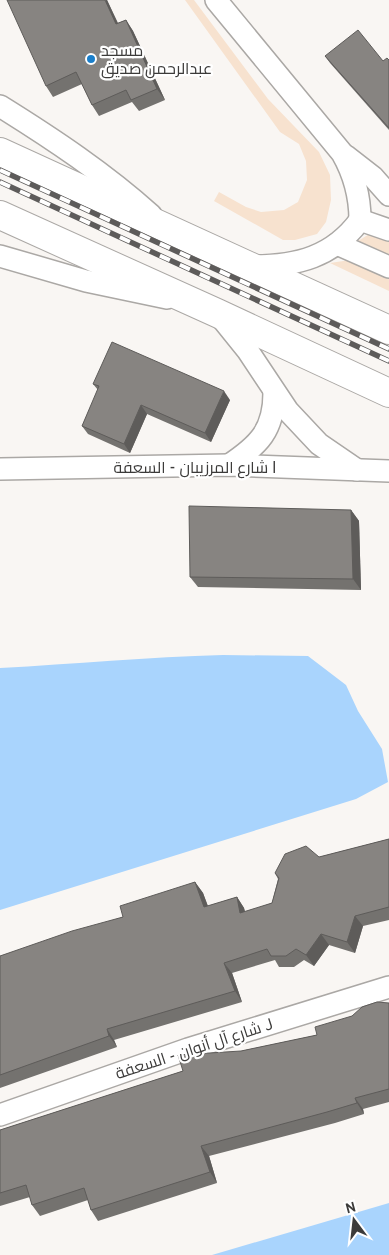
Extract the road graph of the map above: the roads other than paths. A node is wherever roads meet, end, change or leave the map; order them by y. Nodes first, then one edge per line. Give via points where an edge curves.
1 (216, 0) edge
2 (0, 106) edge
3 (0, 152) edge
4 (342, 153) junction
5 (389, 195) edge
6 (0, 215) edge
7 (360, 220) junction
8 (166, 228) junction
9 (389, 230) edge
10 (338, 244) junction
11 (0, 256) edge
12 (253, 266) junction
13 (389, 266) edge
14 (208, 308) junction
15 (389, 330) edge
16 (274, 393) junction
17 (389, 393) edge
18 (229, 465) junction
19 (0, 469) edge
20 (357, 470) junction
21 (389, 471) edge
22 (389, 987) edge
23 (0, 1115) edge

1 - 4 street
2 - 8 street via 95,168
3 - 8 main road
4 - 5 street via 373,177
4 - 7 street via 356,185
6 - 14 main road
7 - 9 street
7 - 10 street
8 - 12 main road
10 - 12 street via 304,260
10 - 13 street
11 - 14 street via 86,281
12 - 15 main road
14 - 16 street via 248,351
14 - 17 main road
16 - 18 street via 271,421 265,434
16 - 20 street via 320,444
18 - 19 street, شارع المرزيبان - السعفة I
18 - 20 street, شارع المرزيبان - السعفة I
20 - 21 street, شارع المرزيبان - السعفة I
22 - 23 street, شارع آل أنوان - السعفة J via 188,1049

